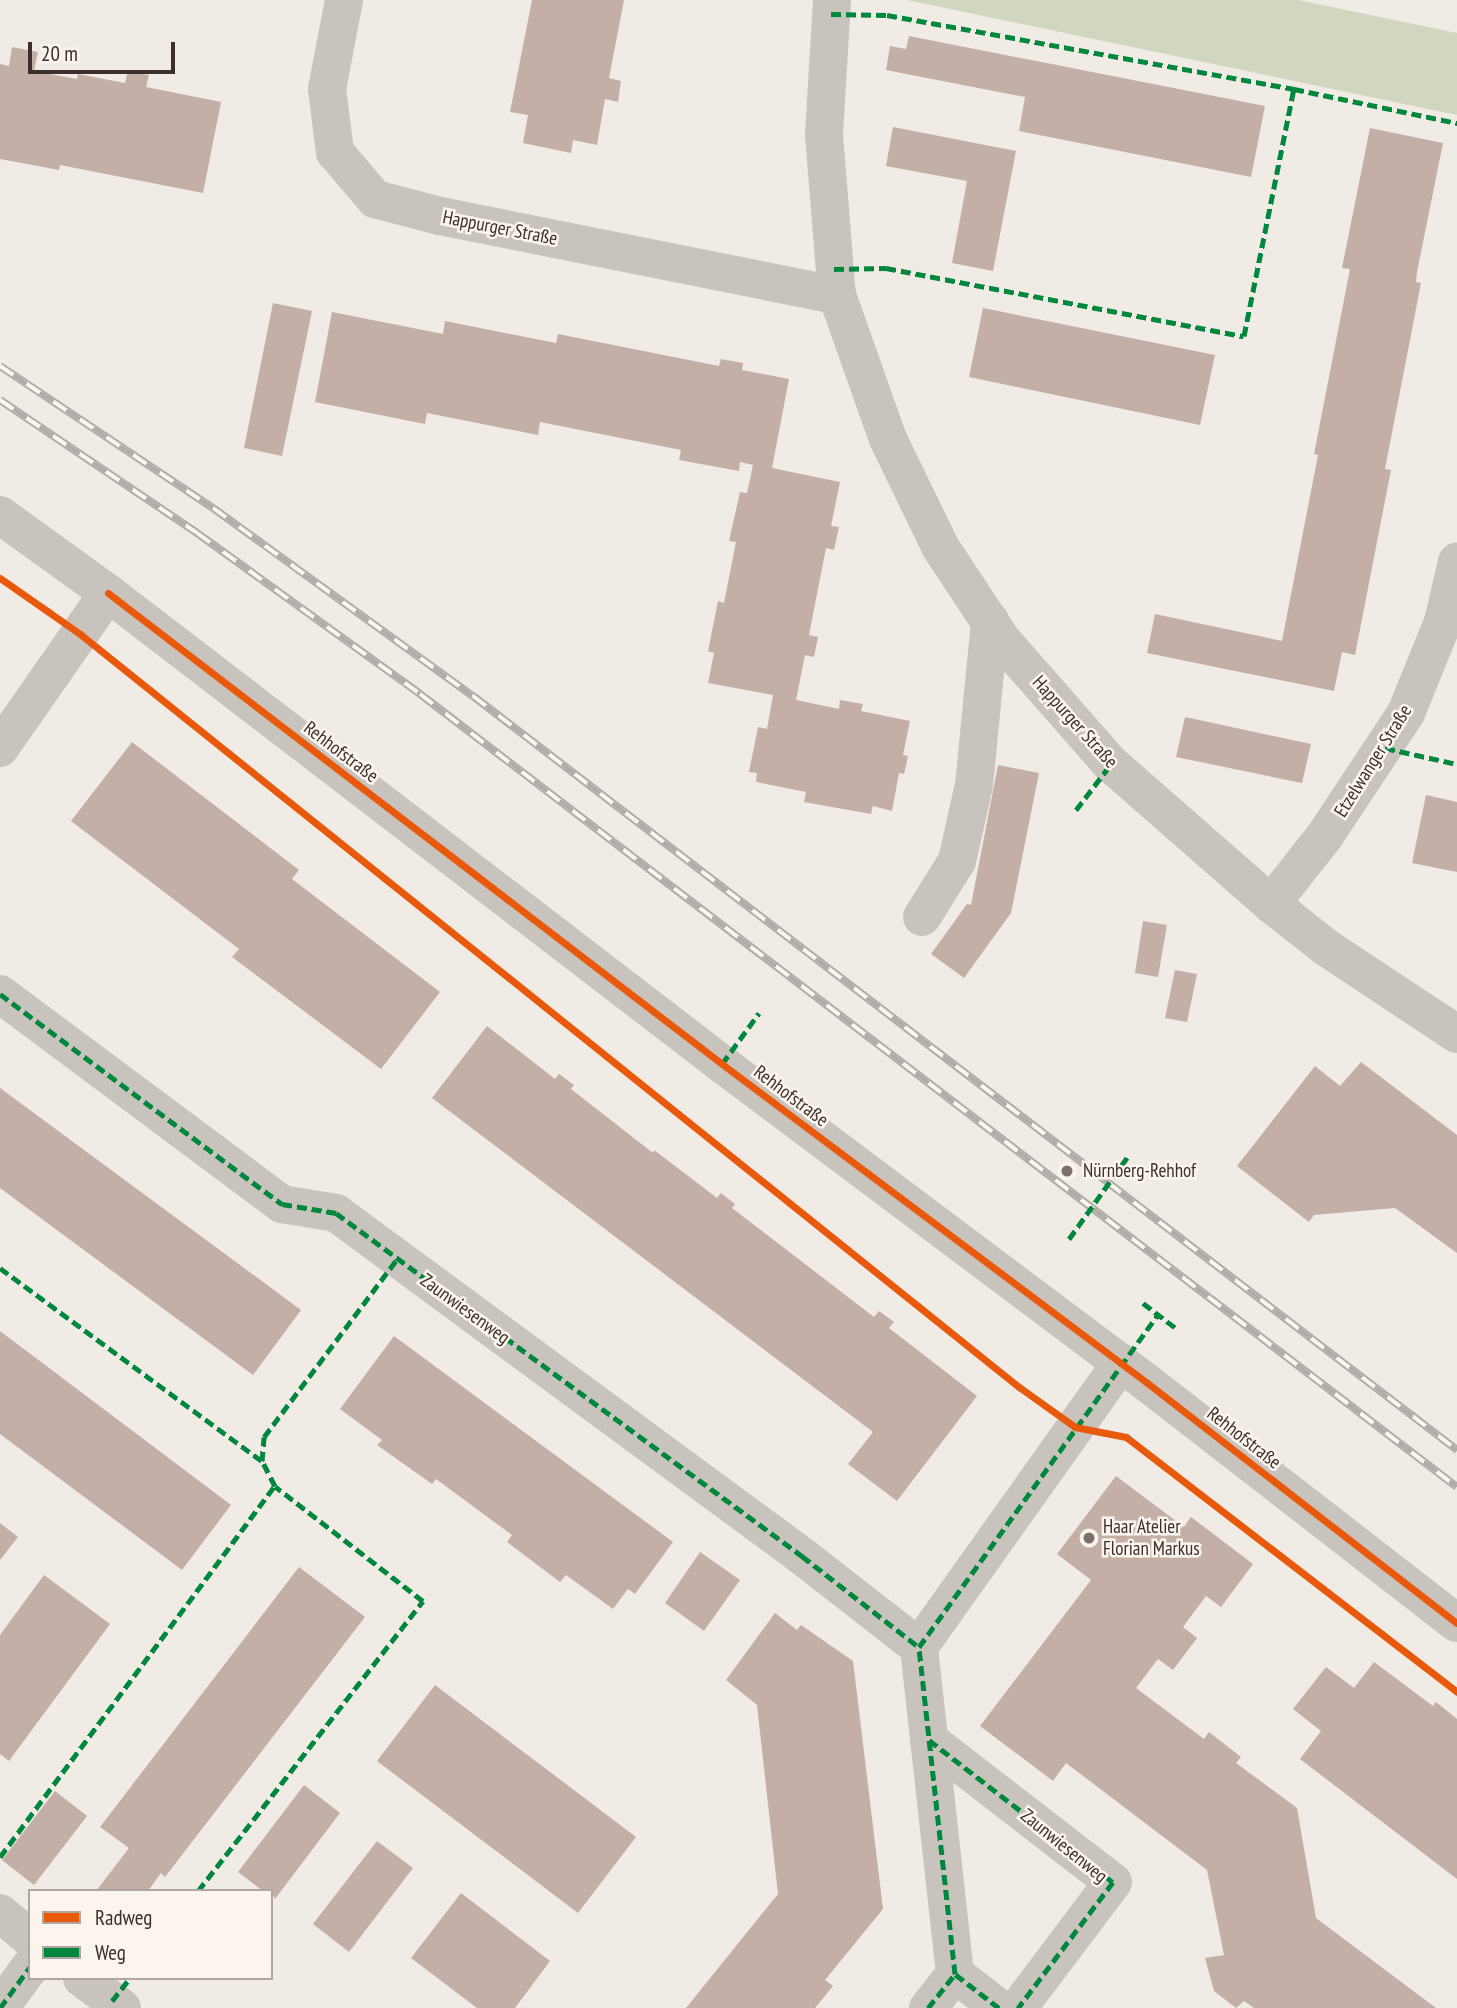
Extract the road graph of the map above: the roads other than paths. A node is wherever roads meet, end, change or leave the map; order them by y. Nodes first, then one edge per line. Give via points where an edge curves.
1 (344, 0) edge
2 (832, 0) edge
3 (837, 295) junction
4 (0, 515) edge
5 (1457, 562) edge
6 (108, 593) junction
7 (990, 621) junction
8 (0, 748) edge
9 (1271, 904) junction
10 (922, 918) dead end
11 (0, 995) edge
12 (1457, 1034) edge
13 (1121, 1363) junction
14 (1457, 1623) edge
15 (919, 1647) junction
16 (929, 1740) junction
17 (0, 1913) edge
18 (28, 1936) edge
19 (28, 1970) edge
20 (955, 1974) junction
21 (85, 1980) edge
22 (0, 2008) edge
23 (122, 2008) edge
24 (928, 2008) edge
25 (999, 2008) edge
26 (1018, 2008) edge

1 - 3 street, Happurger Straße via 327,89 335,152 375,199
2 - 3 street, Happurger Straße via 824,135
3 - 7 street, Happurger Straße via 888,439 941,548
4 - 6 street, Rehhofstraße
5 - 9 street, Etzelwanger Straße via 1443,622 1405,713 1324,836
6 - 8 street
6 - 13 street, Rehhofstraße
7 - 9 street, Happurger Straße via 1111,764
7 - 10 street via 974,785 957,860
9 - 12 street, Happurger Straße via 1327,948
11 - 15 street, Zaunwiesenweg via 282,1204 336,1213
13 - 14 street, Rehhofstraße
13 - 15 street
15 - 16 street
16 - 20 street
16 - 26 street, Zaunwiesenweg via 1113,1882
17 - 18 street
19 - 22 street
20 - 24 street
20 - 25 street
21 - 23 street

